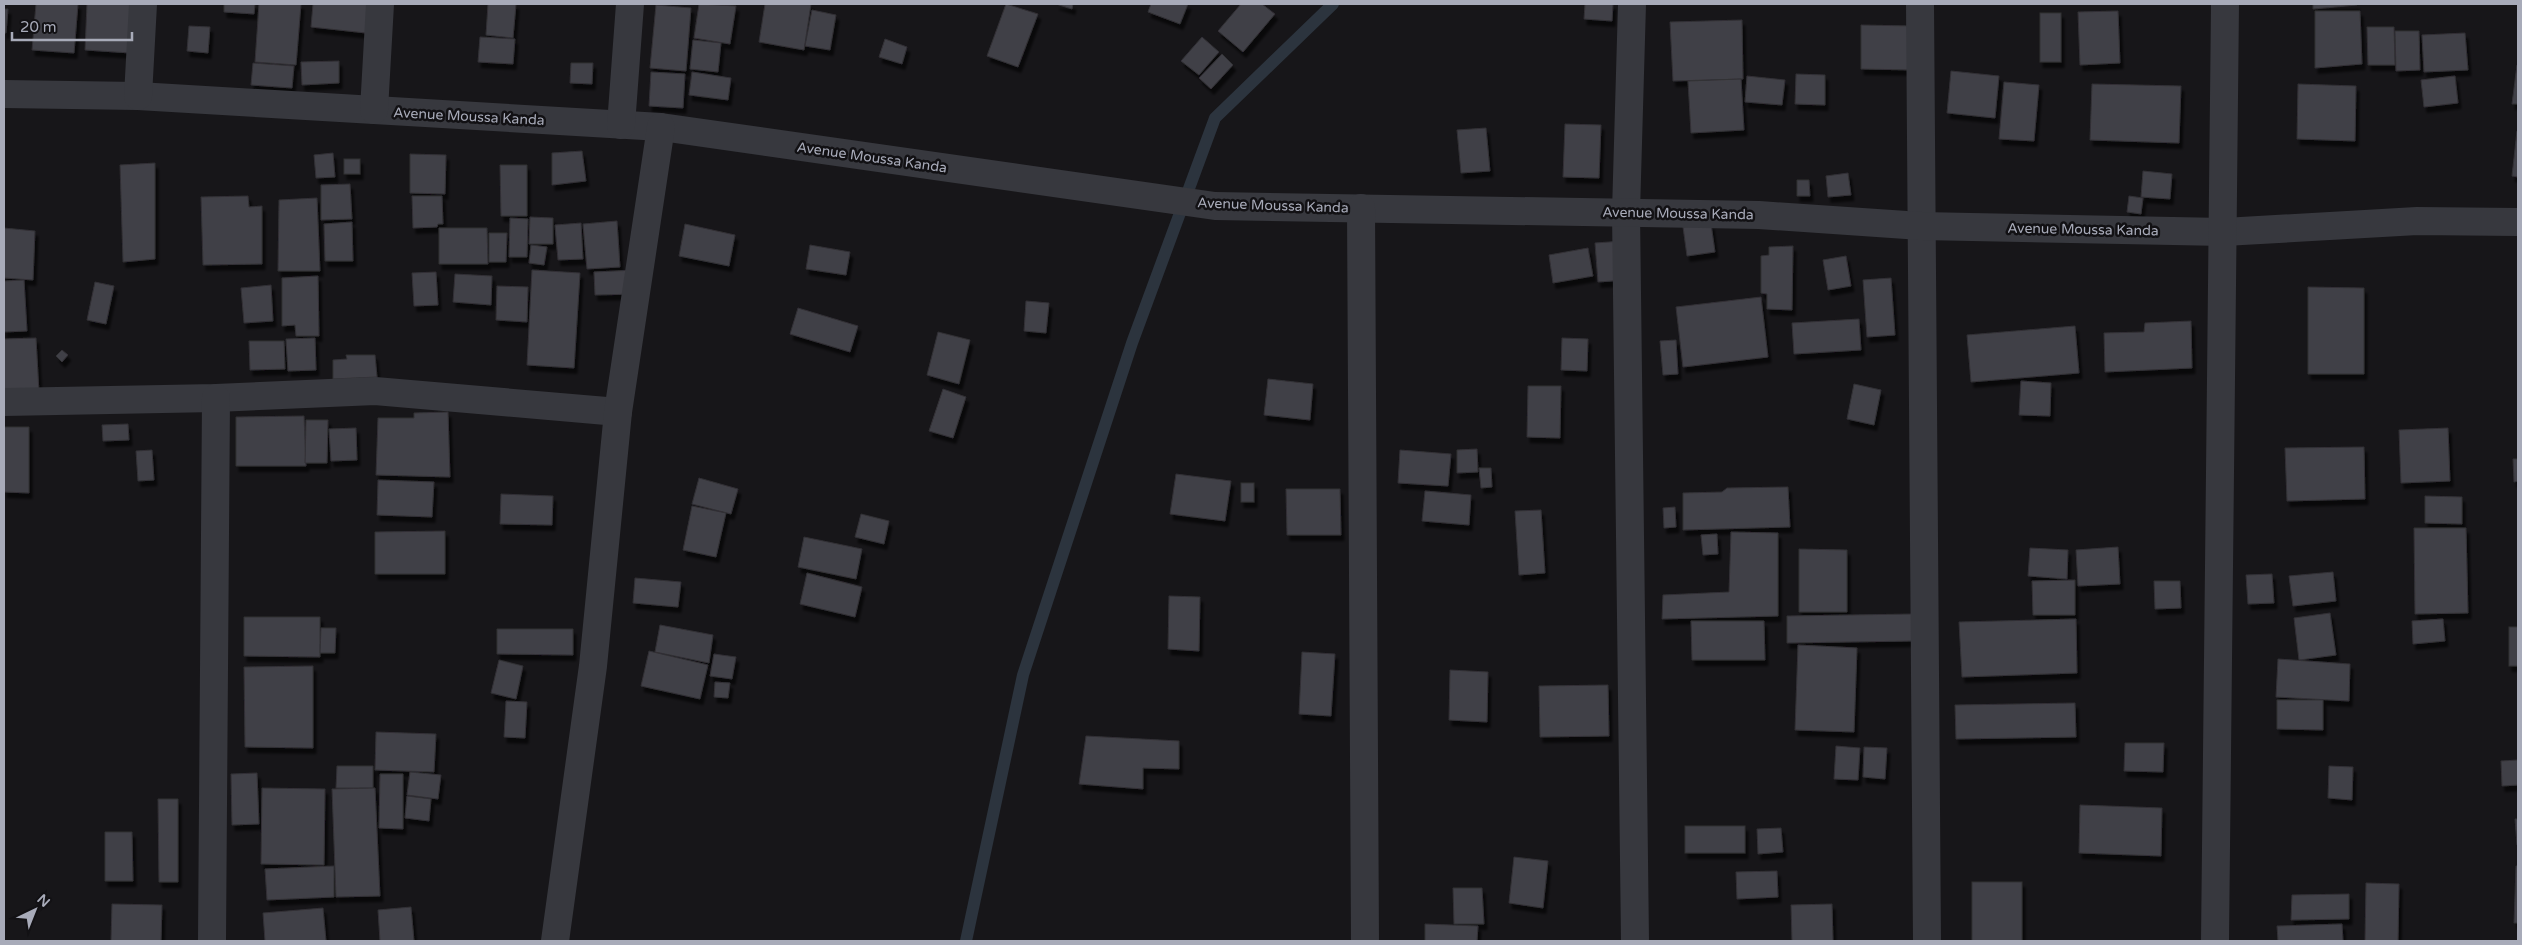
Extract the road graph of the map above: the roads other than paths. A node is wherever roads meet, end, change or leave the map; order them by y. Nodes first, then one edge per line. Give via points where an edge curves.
1 (143, 4) edge
2 (380, 4) edge
3 (630, 4) edge
4 (1632, 4) edge
5 (1920, 4) edge
6 (2225, 4) edge
7 (4, 94) edge
8 (138, 96) junction
9 (374, 110) junction
10 (621, 125) junction
11 (661, 127) junction
12 (1361, 208) junction
13 (1626, 212) junction
14 (2518, 222) edge
15 (1921, 226) junction
16 (2224, 232) junction
17 (216, 398) junction
18 (4, 402) edge
19 (618, 412) junction
20 (212, 941) edge
21 (555, 941) edge
22 (1365, 941) edge
23 (1635, 941) edge
24 (1927, 941) edge
25 (2216, 941) edge

1 - 8 street
2 - 9 street
3 - 10 street
4 - 13 street
5 - 15 street
6 - 16 street
7 - 8 street, Avenue Moussa Kanda
8 - 9 street, Avenue Moussa Kanda
9 - 10 street, Avenue Moussa Kanda
10 - 11 street, Avenue Moussa Kanda
11 - 12 street, Avenue Moussa Kanda via 1215,206
11 - 19 street
12 - 13 street, Avenue Moussa Kanda
12 - 22 street
13 - 15 street, Avenue Moussa Kanda via 1759,215
13 - 23 street
14 - 16 street, Avenue Moussa Kanda via 2417,222
15 - 16 street, Avenue Moussa Kanda
15 - 24 street
16 - 25 street
17 - 18 street
17 - 19 street via 375,392
17 - 20 street
19 - 21 street via 592,666

